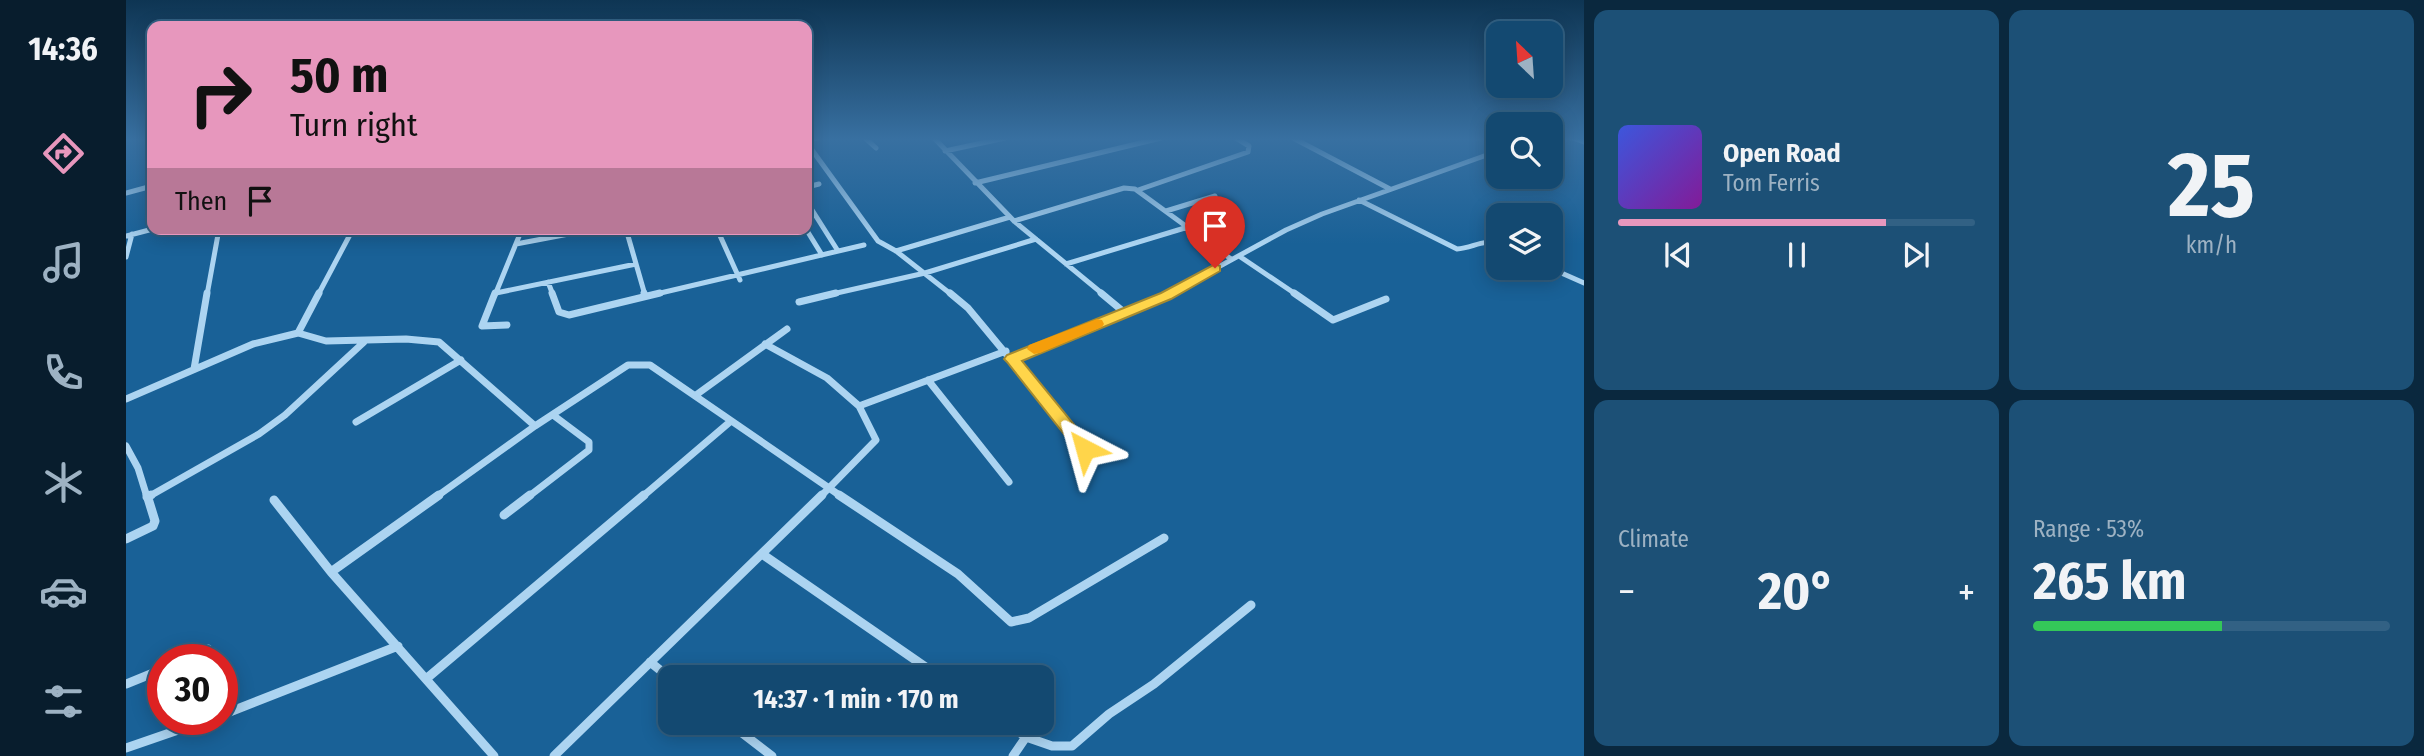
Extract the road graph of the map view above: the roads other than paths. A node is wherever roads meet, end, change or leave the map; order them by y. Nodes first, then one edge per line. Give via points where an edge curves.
1 (829, 173) edge
2 (966, 173) edge
3 (1015, 173) edge
4 (1186, 173) edge
5 (1360, 173) edge
6 (1435, 173) edge
7 (975, 183) junction
8 (820, 184) dead end
9 (812, 186) edge
10 (147, 188) edge
11 (1390, 189) junction
12 (1138, 190) junction
13 (126, 193) edge
14 (1215, 196) dead end
15 (1359, 201) junction
16 (812, 210) edge
17 (1166, 211) junction
18 (1012, 219) junction
19 (1188, 227) junction
20 (147, 230) edge
21 (129, 235) edge
22 (218, 235) edge
23 (350, 235) edge
24 (520, 235) edge
25 (563, 235) edge
26 (628, 235) edge
27 (720, 235) edge
28 (810, 235) edge
29 (1036, 239) junction
30 (1486, 240) edge
31 (516, 244) junction
32 (864, 245) dead end
33 (838, 251) junction
34 (896, 251) junction
35 (822, 255) junction
36 (1239, 256) junction
37 (126, 257) edge
38 (1231, 259) junction
39 (636, 264) junction
40 (1066, 264) junction
41 (925, 273) junction
42 (1563, 274) edge
43 (739, 278) junction
44 (548, 282) junction
45 (1584, 284) edge
46 (496, 293) junction
47 (645, 296) junction
48 (1386, 299) dead end
49 (799, 302) dead end
50 (1125, 313) junction
51 (508, 325) dead end
52 (787, 329) dead end
53 (298, 333) junction
54 (364, 341) junction
55 (765, 344) junction
56 (1006, 351) junction
57 (461, 359) junction
58 (1012, 359) junction
59 (194, 369) junction
60 (929, 380) junction
61 (696, 395) junction
62 (126, 400) edge
63 (859, 406) junction
64 (553, 415) junction
65 (731, 421) junction
66 (356, 422) dead end
67 (535, 426) junction
68 (126, 446) edge
69 (1085, 449) dead end
70 (1009, 482) dead end
71 (829, 488) junction
72 (147, 497) junction
73 (274, 500) dead end
74 (504, 515) dead end
75 (1164, 538) dead end
76 (126, 540) edge
77 (762, 554) junction
78 (331, 572) junction
79 (1251, 605) dead end
80 (397, 646) junction
81 (650, 663) junction
82 (923, 665) edge
83 (658, 669) edge
84 (147, 675) edge
85 (426, 679) junction
86 (126, 684) edge
87 (238, 709) edge
88 (164, 735) edge
89 (745, 735) edge
90 (1023, 735) edge
91 (1026, 737) junction
92 (126, 748) edge
93 (494, 756) edge
94 (554, 756) edge
95 (772, 756) edge
96 (1013, 756) edge

1 - 34 street via 878,241
2 - 7 street
3 - 7 street
4 - 12 street
5 - 11 street
6 - 11 street
7 - 18 street
8 - 9 street
10 - 13 street
11 - 15 street
12 - 17 street
12 - 18 street via 1124,188
14 - 17 street
15 - 30 street via 1457,249
15 - 36 street via 1286,230
16 - 33 street
17 - 19 street
18 - 29 street
18 - 34 street
19 - 38 street
19 - 40 street
20 - 21 street
21 - 37 street
22 - 59 street
23 - 53 street
24 - 31 street
25 - 31 street
26 - 39 street
27 - 43 street
28 - 35 street
29 - 40 street
29 - 41 street
31 - 46 street
32 - 33 street
33 - 35 street
34 - 41 street
35 - 43 street
36 - 38 street
36 - 48 street via 1333,320
38 - 50 street
39 - 44 street
39 - 47 street
40 - 50 street
41 - 49 street
41 - 56 street via 968,308
42 - 45 street
43 - 47 street
44 - 46 street
44 - 47 street via 564,315
46 - 51 street via 482,326
50 - 58 street
52 - 55 street
53 - 54 street
53 - 59 street via 253,344
54 - 57 street via 432,340
54 - 72 street via 285,415
55 - 61 street
55 - 63 street via 826,377
56 - 58 street
56 - 60 street
57 - 66 street
57 - 67 street
58 - 69 street
59 - 62 street
60 - 63 street
60 - 70 street
61 - 64 street via 650,365 633,363
61 - 65 street
63 - 71 street via 876,440
64 - 67 street
64 - 74 street via 589,442 589,450
65 - 71 street
65 - 85 street
67 - 78 street
68 - 72 street
71 - 75 street via 958,574 1011,622 1029,618
71 - 77 street
72 - 76 street via 153,526
73 - 78 street
77 - 81 street
77 - 82 street
78 - 80 street
79 - 91 street via 1072,746 1052,746
80 - 85 street
80 - 87 street
81 - 83 street
81 - 94 street
84 - 86 street
85 - 93 street
88 - 92 street
89 - 95 street
90 - 91 street
91 - 96 street

